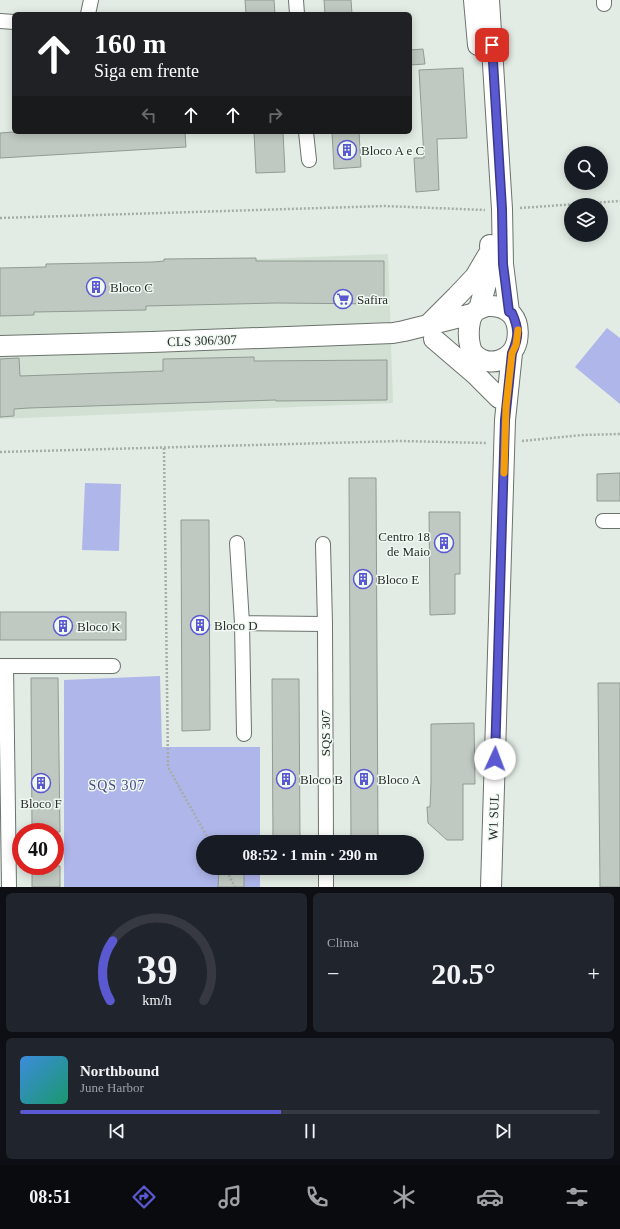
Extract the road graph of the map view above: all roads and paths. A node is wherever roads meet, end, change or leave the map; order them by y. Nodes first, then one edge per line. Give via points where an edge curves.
1 (91, 0) edge
2 (296, 0) edge
3 (474, 0) edge
4 (489, 0) edge
5 (88, 12) edge
6 (297, 12) edge
7 (0, 21) edge
8 (12, 22) edge
9 (306, 134) edge
10 (309, 160) dead end
11 (620, 201) edge
12 (497, 210) junction
13 (0, 218) edge
14 (490, 253) junction
15 (476, 312) junction
16 (509, 312) junction
17 (431, 332) junction
18 (0, 346) edge
19 (512, 353) junction
20 (476, 356) junction
21 (499, 398) junction
22 (505, 420) junction
23 (620, 434) edge
24 (505, 443) junction
25 (164, 448) junction
26 (0, 452) edge
27 (603, 521) dead end
28 (620, 521) edge
29 (237, 543) dead end
30 (323, 544) dead end
31 (242, 623) junction
32 (325, 624) junction
33 (3, 666) edge
34 (113, 666) dead end
35 (244, 734) dead end
36 (206, 835) edge
37 (326, 835) edge
38 (492, 854) junction
39 (229, 875) edge
40 (326, 875) edge
41 (9, 887) edge
42 (235, 887) edge
43 (326, 887) edge
44 (480, 887) edge
45 (492, 887) edge

1 - 5 street
2 - 6 street
3 - 12 street
4 - 12 street
7 - 8 street
9 - 10 street
11 - 12 path
12 - 13 path via 384,206
12 - 14 street
12 - 16 street
14 - 15 street via 491,266
14 - 17 street via 475,277 457,296
15 - 16 street via 487,306 496,306
15 - 17 street, CLS 306/307
15 - 20 street via 468,330
16 - 19 street via 512,313 518,328 516,345
17 - 18 street, CLS 306/307
17 - 20 street, CLS 306/307
17 - 21 street
19 - 20 street via 496,361
19 - 22 street, W1 SUL
20 - 21 street, W1 SUL
21 - 22 street, W1 SUL
22 - 24 street, W1 SUL
23 - 24 path
24 - 25 path via 400,442
24 - 38 street, W1 SUL
25 - 26 path
25 - 36 path via 168,767
27 - 28 street
29 - 31 street
30 - 32 street, SQS 307
31 - 32 street
31 - 35 street
32 - 37 street, SQS 307
33 - 34 street
33 - 41 street
38 - 44 street, W1 SUL
38 - 45 street, W1 SUL
39 - 42 path
40 - 43 street

